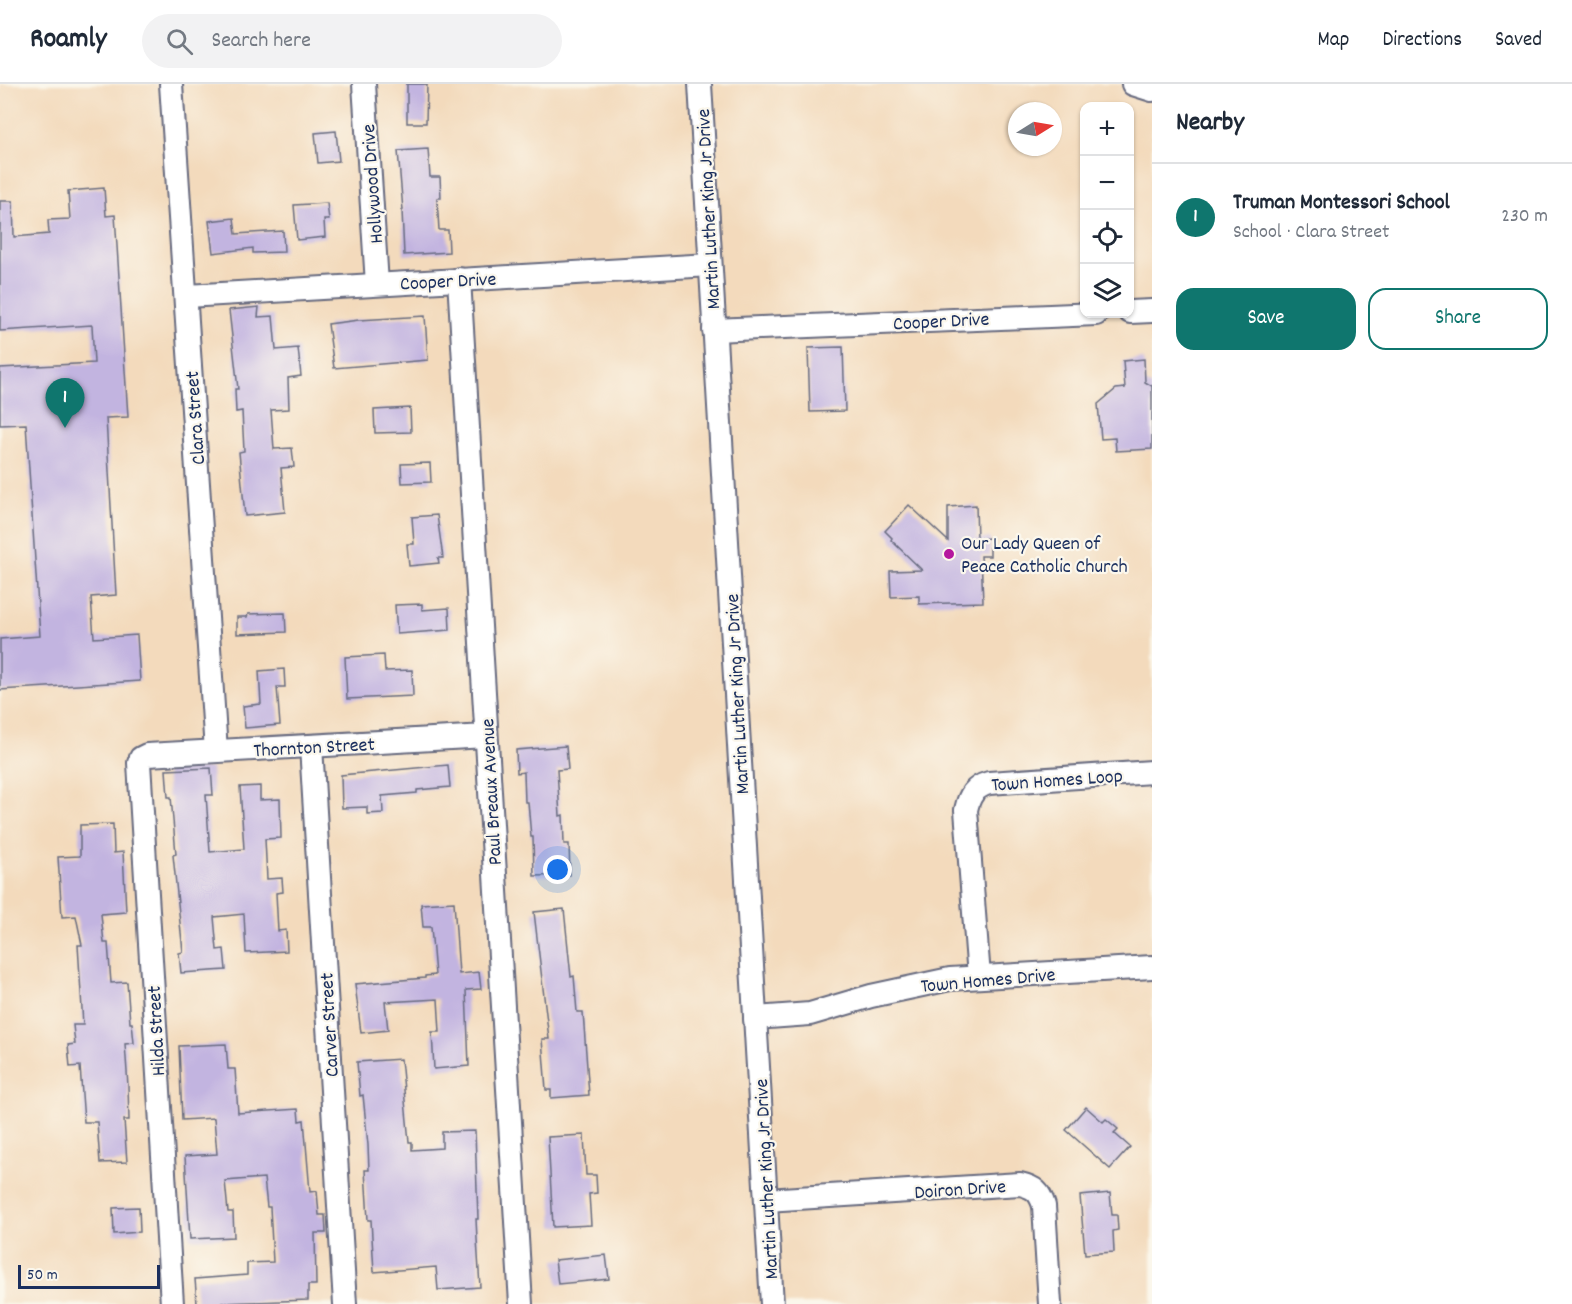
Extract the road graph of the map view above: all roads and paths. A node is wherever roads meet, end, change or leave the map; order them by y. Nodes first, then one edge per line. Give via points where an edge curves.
1 (171, 84) edge
2 (364, 84) edge
3 (700, 84) edge
4 (1133, 84) edge
5 (1152, 90) edge
6 (710, 265) junction
7 (459, 279) junction
8 (377, 284) junction
9 (187, 296) junction
10 (1152, 311) edge
11 (1134, 312) edge
12 (1080, 315) edge
13 (714, 330) junction
14 (486, 736) junction
15 (311, 746) junction
16 (216, 751) junction
17 (141, 758) joint
18 (1152, 772) edge
19 (1152, 967) edge
20 (979, 977) junction
21 (755, 1018) junction
22 (766, 1200) junction
23 (172, 1304) edge
24 (345, 1304) edge
25 (521, 1304) edge
26 (772, 1304) edge
27 (1050, 1304) edge

1 - 9 street, Clara Street
2 - 8 street, Hollywood Drive
3 - 6 street, Martin Luther King Jr Drive
4 - 5 street
6 - 7 street, Cooper Drive
6 - 13 street, Martin Luther King Jr Drive
7 - 8 street, Cooper Drive
7 - 14 street, Paul Breaux Avenue
8 - 9 street, Cooper Drive
9 - 16 street, Clara Street
10 - 11 street
12 - 13 street, Cooper Drive
13 - 21 street, Martin Luther King Jr Drive
14 - 15 street, Thornton Street
14 - 25 street, Paul Breaux Avenue
15 - 16 street, Thornton Street
15 - 24 street, Carver Street
16 - 17 street, Thornton Street
17 - 23 street, Hilda Street
18 - 20 street, Town Homes Loop via 989,783 975,789 966,810
19 - 20 street, Town Homes Drive
20 - 21 street, Town Homes Drive via 924,983 810,1014
21 - 22 street, Martin Luther King Jr Drive
22 - 26 street, Martin Luther King Jr Drive
22 - 27 street, Doiron Drive via 1030,1186 1041,1196 1044,1206

